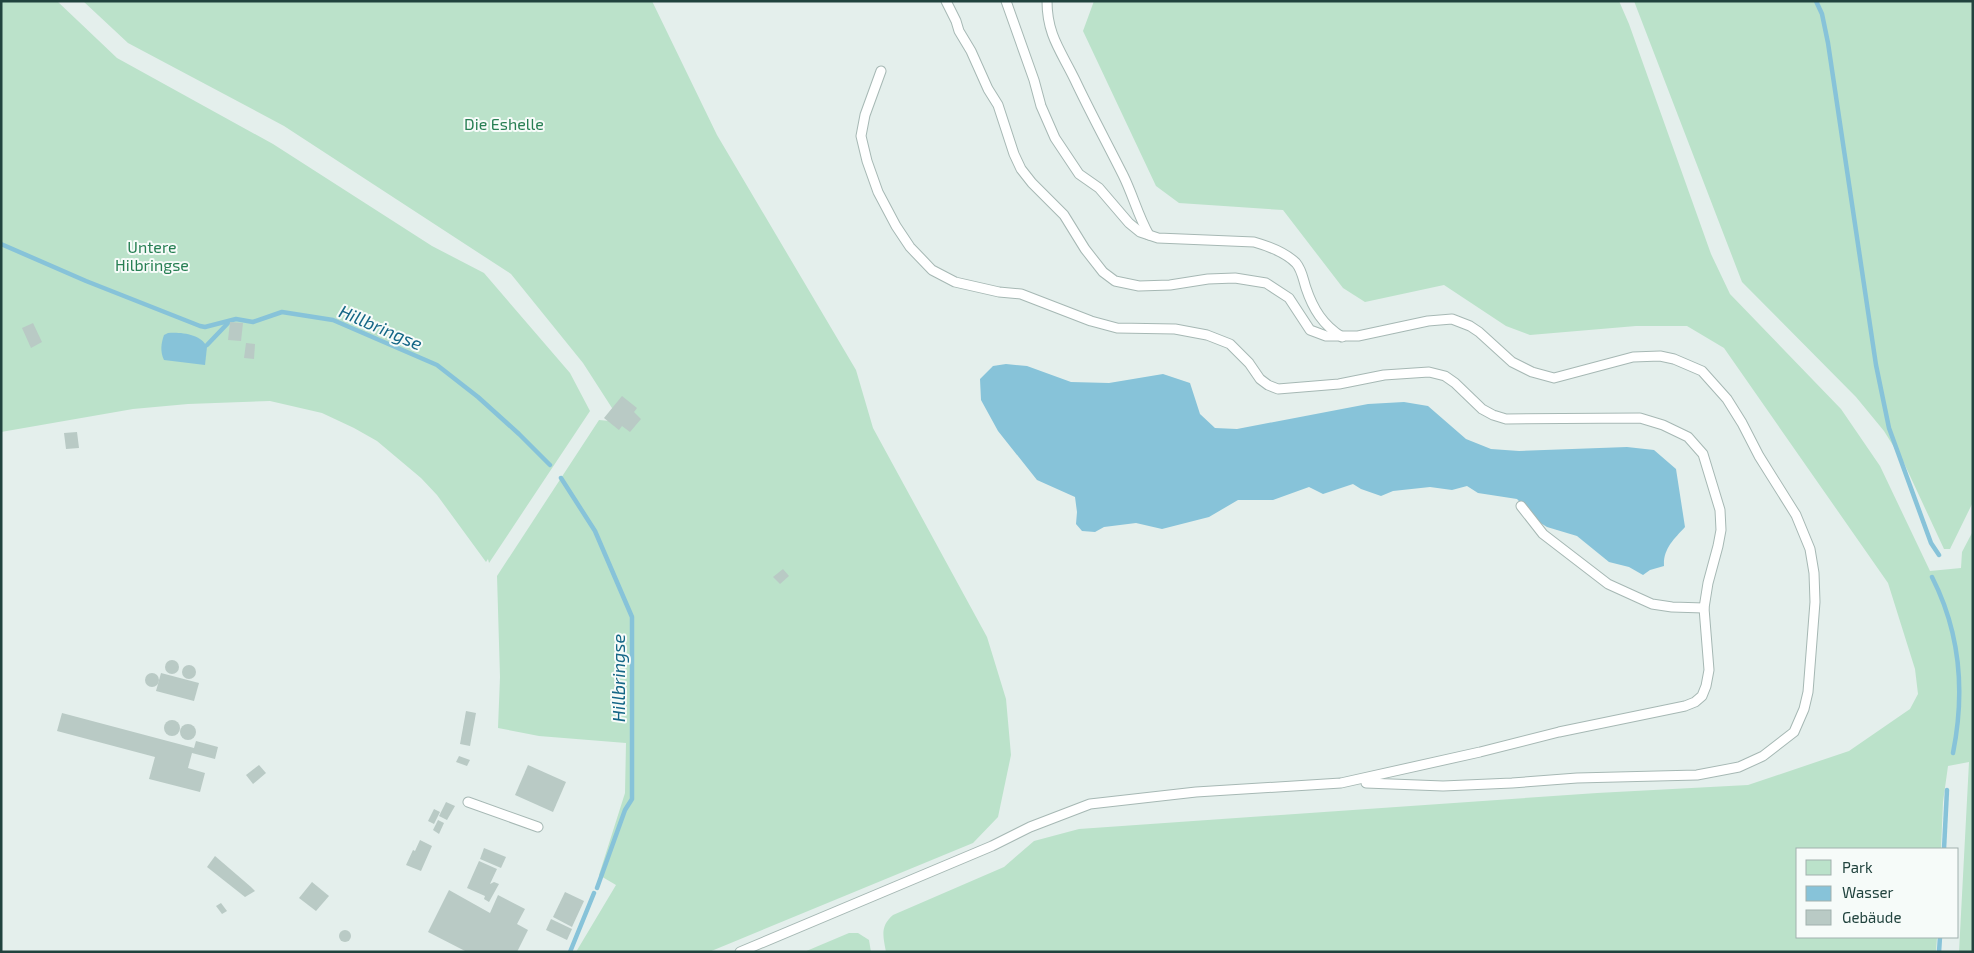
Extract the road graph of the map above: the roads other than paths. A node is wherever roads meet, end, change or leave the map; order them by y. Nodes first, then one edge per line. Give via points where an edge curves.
1 (946, 1) edge
2 (1006, 1) edge
3 (1048, 1) edge
4 (881, 71) dead end
5 (1149, 235) junction
6 (1342, 337) junction
7 (1521, 506) dead end
8 (1704, 608) junction
9 (1341, 783) junction
10 (468, 802) dead end
11 (538, 827) dead end
12 (740, 952) edge

1 - 6 lane via 998,105 1021,169 1064,214 1103,272 1115,281 1139,286 1235,278 1266,283 1289,298 1310,330
2 - 5 lane via 1055,138 1079,174 1099,188 1128,223
3 - 5 lane via 1052,32 1059,53 1124,178
4 - 8 lane via 861,136 867,161 878,192 896,226 932,270 955,282 1021,294 1117,328 1175,329 1207,335 1230,344 1260,379 1278,388 1429,372 1445,376 1482,409 1506,419 1623,417 1663,424 1688,437 1703,454 1720,510 1718,546
5 - 6 lane via 1254,242 1276,250 1296,263 1316,313
6 - 9 lane via 1452,319 1480,332 1512,362 1544,377 1568,376 1644,356 1674,359 1702,371 1727,398 1796,515 1810,549 1815,602 1808,692 1800,722 1785,740 1752,763 1724,771 1680,776 1443,786
7 - 8 lane via 1543,534 1608,584 1652,604
8 - 9 lane via 1709,670 1702,696 1695,702
9 - 12 lane via 1196,792 1090,804
10 - 11 lane

